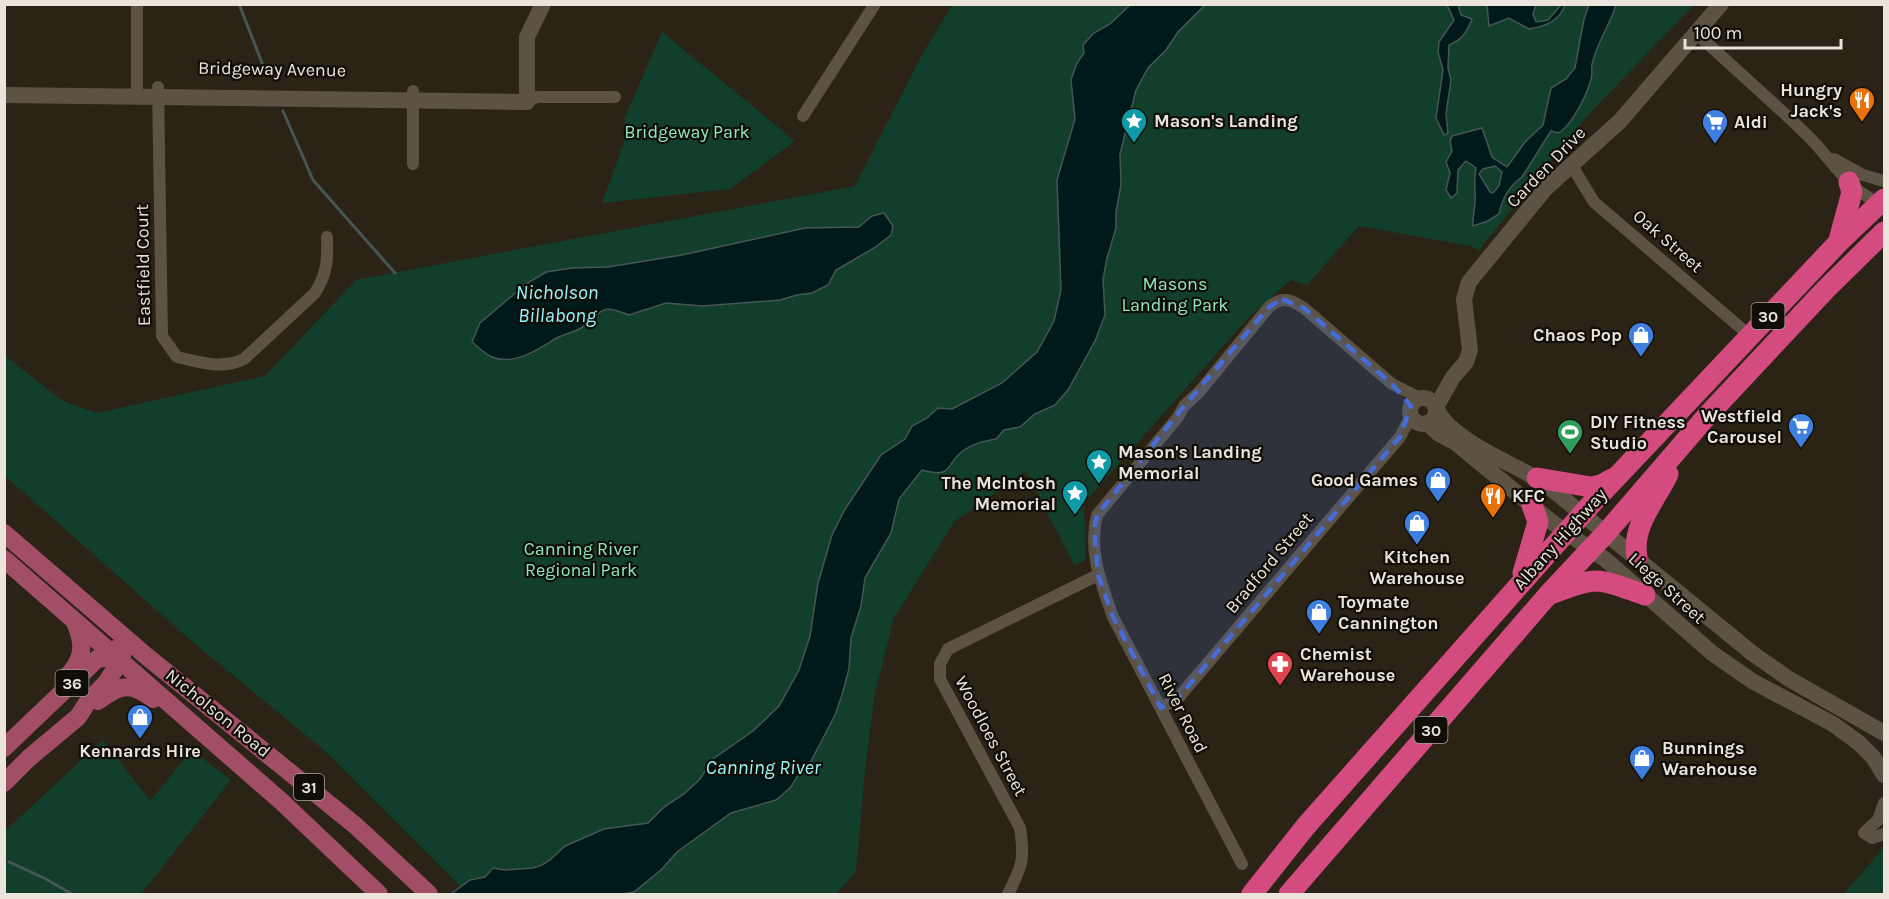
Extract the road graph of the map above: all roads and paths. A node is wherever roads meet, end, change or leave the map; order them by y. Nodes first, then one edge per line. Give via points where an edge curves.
1 (137, 4) edge
2 (543, 4) edge
3 (1720, 4) edge
4 (873, 5) edge
5 (1696, 33) junction
6 (4, 85) edge
7 (137, 92) junction
8 (158, 92) junction
9 (4, 95) edge
10 (413, 96) junction
11 (530, 97) junction
12 (615, 97) dead end
13 (802, 116) dead end
14 (1828, 156) junction
15 (413, 164) dead end
16 (1572, 166) junction
17 (1884, 181) edge
18 (1849, 182) junction
19 (1883, 202) edge
20 (1884, 232) edge
21 (327, 237) dead end
22 (1838, 243) junction
23 (1288, 299) joint
24 (1749, 335) junction
25 (1424, 410) junction
26 (1683, 444) junction
27 (1615, 477) junction
28 (1537, 478) junction
29 (1532, 506) junction
30 (1582, 514) junction
31 (1566, 532) junction
32 (4, 533) edge
33 (1606, 533) junction
34 (1591, 549) junction
35 (1637, 557) junction
36 (4, 559) edge
37 (1098, 575) junction
38 (1521, 582) junction
39 (1548, 595) junction
40 (1645, 595) junction
41 (74, 620) junction
42 (116, 629) junction
43 (146, 655) junction
44 (115, 656) junction
45 (1161, 708) junction
46 (78, 717) junction
47 (188, 719) junction
48 (1884, 734) edge
49 (8, 745) edge
50 (1884, 775) edge
51 (4, 783) edge
52 (1884, 803) edge
53 (1884, 834) edge
54 (1242, 864) dead end
55 (380, 894) edge
56 (429, 894) edge
57 (1008, 894) edge
58 (1252, 894) edge
59 (1289, 894) edge

1 - 7 street
2 - 11 street via 527,37
3 - 5 street, Carden Drive
4 - 13 street
5 - 14 street
5 - 16 street, Carden Drive via 1620,121
6 - 7 street, Bridgeway Avenue
7 - 8 street, Bridgeway Avenue
7 - 9 street, Bridgeway Avenue
8 - 10 street, Bridgeway Avenue
8 - 21 street, Eastfield Court via 162,336 177,357 220,366 244,359 315,292 328,260
10 - 11 street, Bridgeway Avenue
10 - 15 street
11 - 12 street, Bridgeway Avenue
14 - 17 street via 1863,175
14 - 18 street
16 - 24 street, Oak Street via 1594,202
16 - 25 street, Carden Drive via 1546,188 1469,282 1464,299 1470,350 1466,363
18 - 19 street via 1870,199
18 - 22 highway via 1852,192
19 - 22 highway, Albany Highway / 30
20 - 26 highway, Albany Highway / 30
22 - 24 highway, Albany Highway / 30
23 - 25 street, Liege Street via 1304,308
23 - 37 street, River Road via 1269,307 1097,515 1093,545
24 - 27 highway, Albany Highway / 30
25 - 28 street, Liege Street via 1497,459
25 - 29 street, Liege Street via 1439,434 1456,443
25 - 45 street, Bradford Street via 1179,697
26 - 33 highway, Albany Highway / 30
26 - 35 highway via 1637,534
27 - 28 highway via 1591,487
27 - 30 highway, Albany Highway / 30
28 - 30 street, Liege Street
29 - 31 street, Liege Street
29 - 38 highway via 1538,522
30 - 31 highway, Albany Highway / 30
30 - 33 street, Liege Street
31 - 34 street, Liege Street
31 - 38 highway, Albany Highway / 30
32 - 42 main road, Nicholson Road / 31
33 - 34 highway, Albany Highway / 30
33 - 35 street, Liege Street
34 - 39 highway, Albany Highway / 30
34 - 40 street, Liege Street
35 - 48 street, Liege Street via 1789,680
36 - 41 main road, Nicholson Road / 31
37 - 45 street, River Road via 1113,617
37 - 57 street, Woodloes Street via 948,649 940,664 940,678 1020,828 1024,852
38 - 58 highway, Albany Highway / 30 via 1306,826
39 - 40 highway via 1596,581
39 - 59 highway, Albany Highway / 30
40 - 50 street, Liege Street via 1743,675 1851,737 1873,757
41 - 44 main road, Nicholson Road / 31
41 - 49 main road, 36 via 82,638 77,663
42 - 43 main road, Nicholson Road / 31
42 - 44 main road, 36
43 - 44 main road, 36
43 - 56 main road, Nicholson Road / 31 via 356,826
44 - 46 main road, 36 via 116,669
44 - 47 main road, Nicholson Road / 31
44 - 49 main road, 36 via 97,659
45 - 54 street, River Road
46 - 47 main road via 110,692 125,687 138,689 168,713
46 - 51 main road, 36
47 - 55 main road, Nicholson Road / 31
52 - 53 street via 1878,820 1864,833 1872,838

